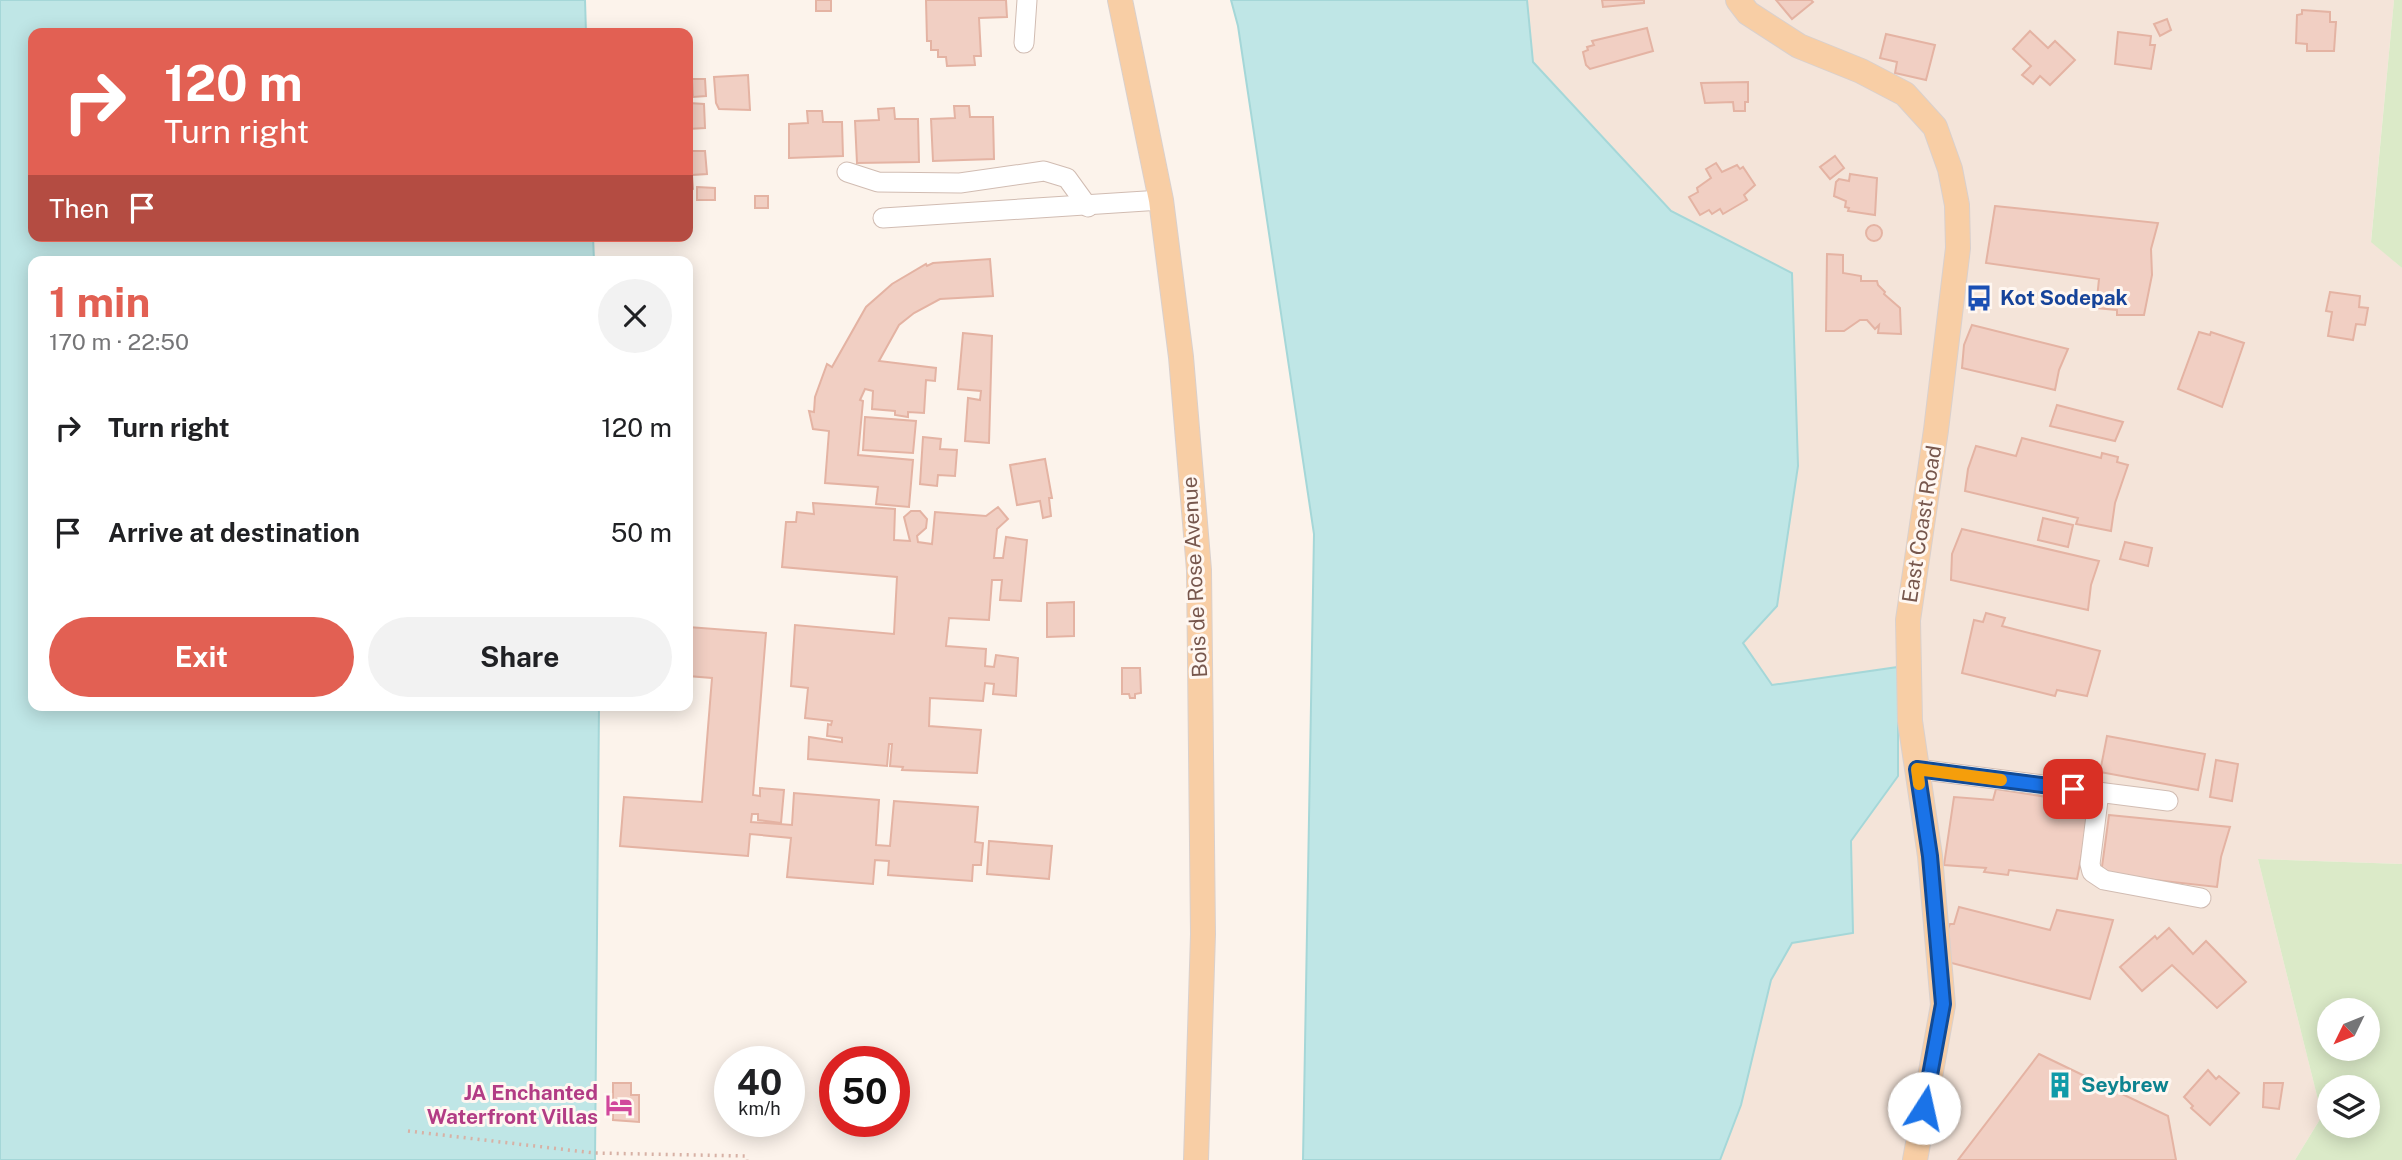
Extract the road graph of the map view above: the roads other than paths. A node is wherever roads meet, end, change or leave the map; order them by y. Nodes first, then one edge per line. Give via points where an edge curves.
1 (1027, 0) edge
2 (1120, 0) edge
3 (1738, 0) edge
4 (1024, 43) dead end
5 (847, 172) dead end
6 (1161, 200) junction
7 (1088, 207) junction
8 (883, 218) dead end
9 (1917, 769) junction
10 (2099, 792) junction
11 (2168, 801) dead end
12 (2201, 898) dead end
13 (1196, 1160) edge
14 (1915, 1160) edge

1 - 4 lane
2 - 6 main road, Bois de Rose Avenue
3 - 9 main road, East Coast Road via 1748,13 1798,46 1905,94 1935,127 1950,169 1958,248 1908,620 1910,721
5 - 7 lane via 878,182 960,183 1044,171 1067,178
6 - 7 lane
6 - 13 main road, Bois de Rose Avenue via 1181,357 1199,570 1203,934
7 - 8 lane
9 - 10 lane
9 - 14 main road, East Coast Road via 1943,1004
10 - 11 lane
10 - 12 lane via 2092,872 2104,880

